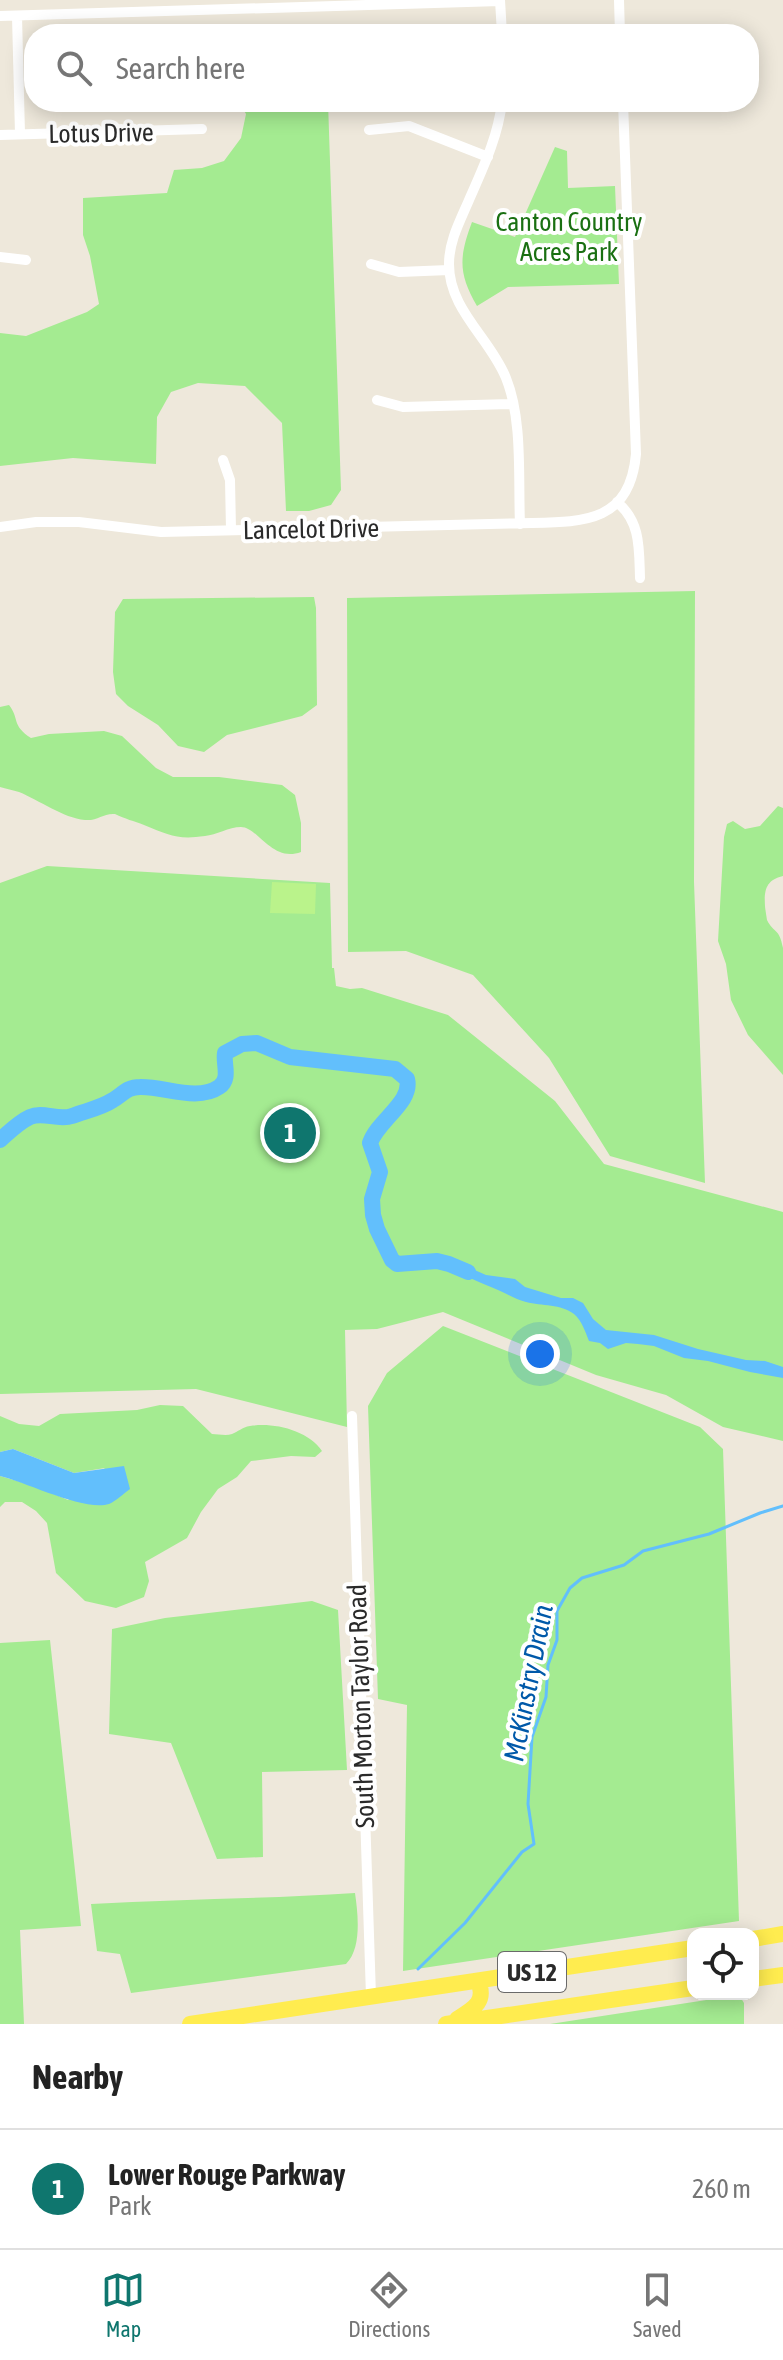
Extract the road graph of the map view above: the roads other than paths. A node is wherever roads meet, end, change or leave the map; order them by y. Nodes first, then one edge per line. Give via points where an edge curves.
1 (619, 0) edge
2 (500, 1) edge
3 (0, 16) edge
4 (17, 16) junction
5 (501, 24) edge
6 (620, 24) edge
7 (500, 112) edge
8 (623, 112) edge
9 (202, 129) dead end
10 (369, 130) dead end
11 (20, 134) junction
12 (0, 135) edge
13 (488, 157) junction
14 (0, 257) edge
15 (26, 260) dead end
16 (371, 264) dead end
17 (449, 270) junction
18 (377, 400) dead end
19 (513, 404) junction
20 (223, 460) dead end
21 (617, 502) junction
22 (520, 524) junction
23 (0, 527) edge
24 (231, 530) junction
25 (640, 578) dead end
26 (352, 1416) dead end
27 (783, 1934) edge
28 (759, 1938) edge
29 (687, 1949) edge
30 (783, 1975) edge
31 (759, 1978) edge
32 (478, 1981) junction
33 (687, 1989) edge
34 (371, 1996) junction
35 (190, 2024) edge
36 (447, 2024) edge

1 - 6 street
2 - 4 street
2 - 5 street
3 - 4 street
4 - 11 street
7 - 13 street
8 - 21 street via 636,454 631,480
9 - 11 street, Lotus Drive
10 - 13 street via 409,126
11 - 12 street, Lotus Drive
13 - 17 street via 453,236
14 - 15 street
16 - 17 street via 399,272
17 - 19 street via 458,301 506,377
18 - 19 street via 403,407
19 - 22 street
20 - 24 street via 230,480
21 - 22 street, Lancelot Drive via 584,521
21 - 25 street via 637,529
22 - 24 street, Lancelot Drive
23 - 24 street, Lancelot Drive via 54,521 161,532
26 - 34 street, South Morton Taylor Road
27 - 28 main road
29 - 32 main road, US 12
30 - 31 main road
32 - 34 main road, US 12
32 - 36 main road via 478,2006
33 - 36 main road, US 12
34 - 35 main road, US 12

